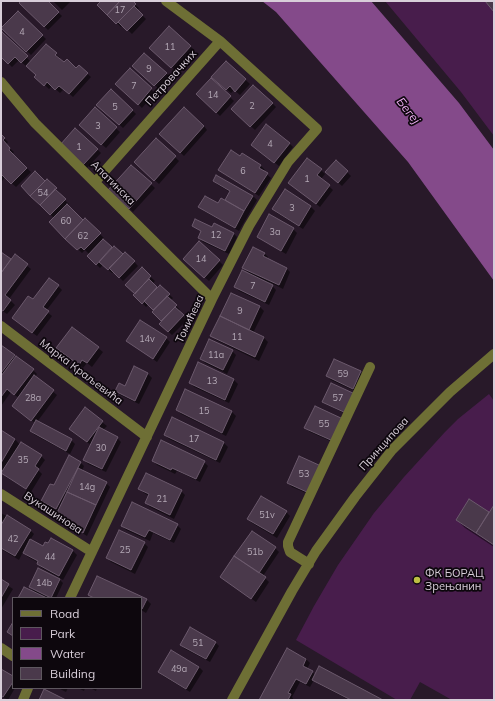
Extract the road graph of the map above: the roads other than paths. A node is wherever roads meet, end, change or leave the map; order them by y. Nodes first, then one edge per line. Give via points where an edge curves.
1 (166, 1) edge
2 (220, 41) junction
3 (1, 82) edge
4 (95, 182) junction
5 (212, 299) junction
6 (1, 326) edge
7 (494, 354) edge
8 (370, 367) dead end
9 (147, 437) junction
10 (1, 494) edge
11 (92, 552) junction
12 (309, 564) junction
13 (70, 597) edge
14 (1, 648) edge
15 (12, 655) edge
16 (28, 689) edge
17 (23, 700) edge
18 (232, 700) edge

1 - 2 street
2 - 4 street, Петровачких
2 - 5 street, Томићева via 317,129 288,162 268,194
3 - 4 street, Апатинска via 35,123
4 - 5 street, Апатинска
5 - 9 street, Томићева
6 - 9 street, Марка Краљевића
7 - 12 street, Принципова via 450,392 392,450 355,497
8 - 12 street via 288,542 290,552
9 - 11 street, Томићева
10 - 11 street, Вукашинова
11 - 13 street, Томићева
12 - 18 street, Принципова
14 - 15 street
16 - 17 street

